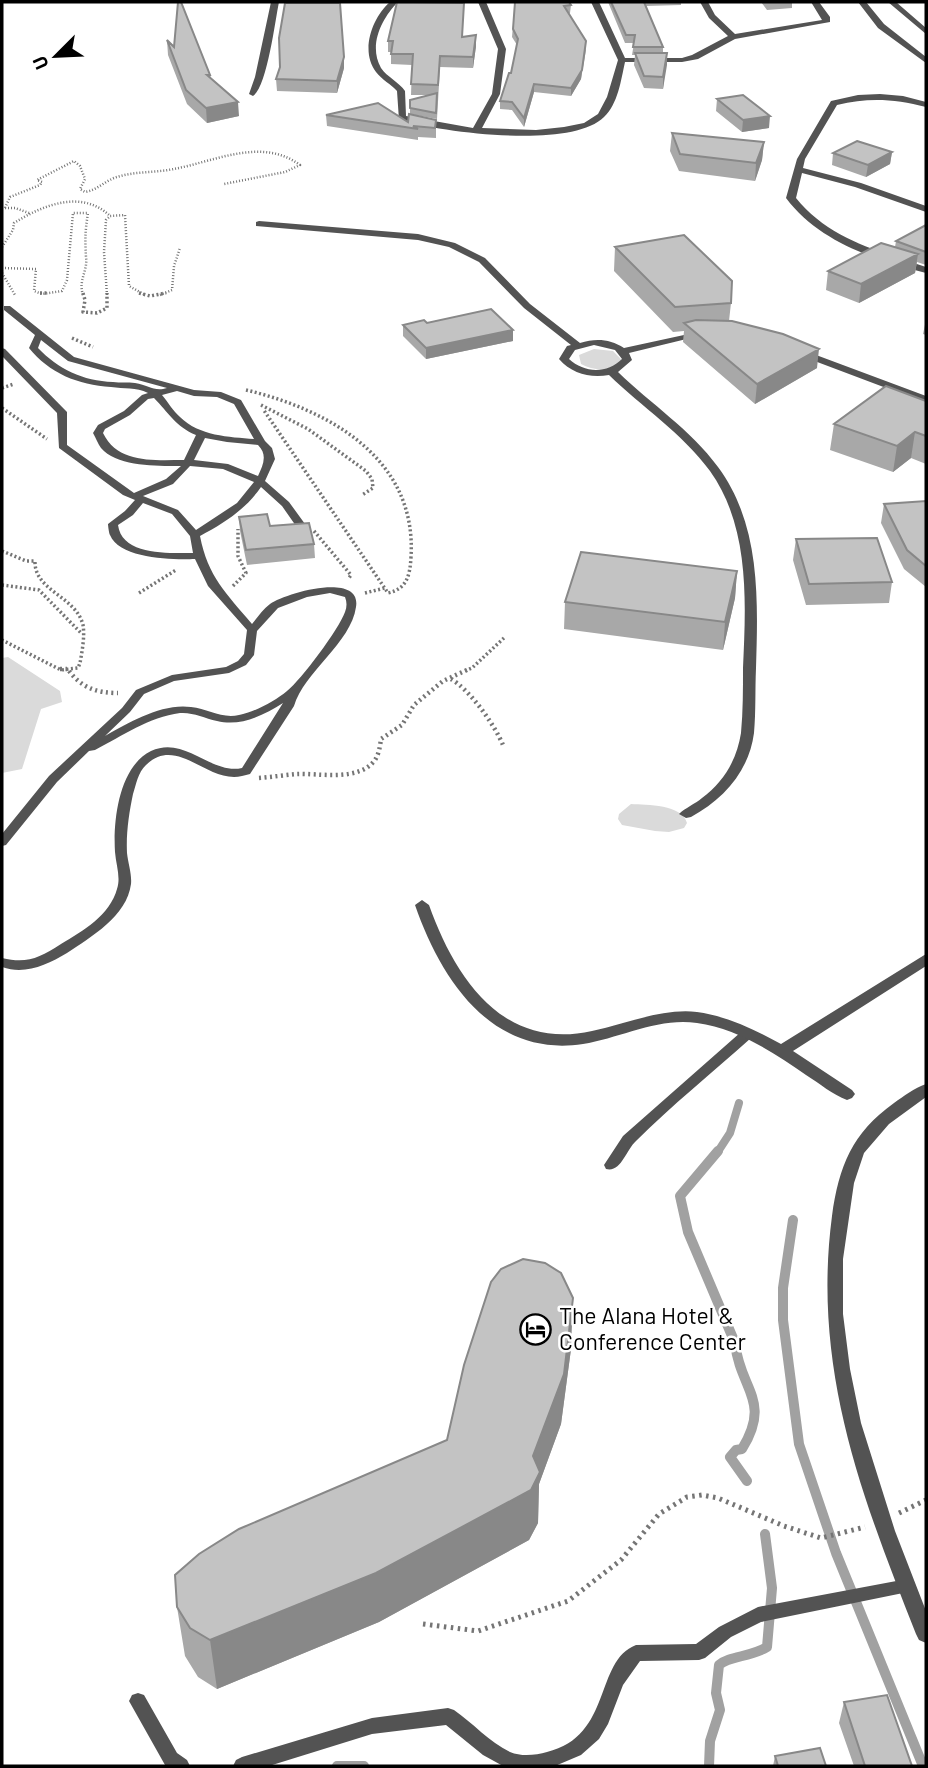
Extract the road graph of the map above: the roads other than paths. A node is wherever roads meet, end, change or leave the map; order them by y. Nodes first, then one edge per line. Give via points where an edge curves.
1 (275, 2) edge
2 (595, 2) edge
3 (704, 2) edge
4 (816, 2) edge
5 (862, 2) edge
6 (892, 2) edge
7 (396, 4) edge
8 (483, 6) edge
9 (471, 9) dead end
10 (926, 32) edge
11 (733, 37) junction
12 (926, 48) edge
13 (910, 50) junction
14 (622, 60) junction
15 (926, 61) edge
16 (253, 94) dead end
17 (926, 105) edge
18 (477, 129) junction
19 (799, 170) junction
20 (926, 209) edge
21 (259, 224) dead end
22 (926, 270) edge
23 (4, 307) edge
24 (715, 331) edge
25 (39, 336) junction
26 (577, 345) junction
27 (790, 348) edge
28 (2, 351) edge
29 (623, 351) junction
30 (611, 371) junction
31 (179, 388) junction
32 (155, 394) junction
33 (926, 400) edge
34 (201, 435) junction
35 (261, 442) junction
36 (191, 461) junction
37 (259, 481) junction
38 (137, 498) junction
39 (300, 524) edge
40 (195, 535) junction
41 (199, 556) junction
42 (252, 630) junction
43 (292, 693) junction
44 (126, 710) junction
45 (139, 724) junction
46 (78, 754) junction
47 (685, 814) dead end
48 (2, 842) edge
49 (422, 905) dead end
50 (926, 959) edge
51 (2, 962) edge
52 (746, 1035) junction
53 (780, 1052) junction
54 (926, 1090) edge
55 (847, 1094) dead end
56 (611, 1165) dead end
57 (907, 1586) junction
58 (926, 1634) edge
59 (138, 1701) dead end
60 (181, 1766) edge
61 (242, 1766) edge

1 - 16 street
2 - 14 street
3 - 11 street
4 - 11 street via 826,22
5 - 13 street via 881,26
6 - 10 street
7 - 18 street via 378,23 373,55 378,69 403,96 402,118
8 - 9 street
8 - 18 street via 502,50 496,94
11 - 14 street via 682,60
12 - 13 street
13 - 15 street
14 - 18 street via 608,105 601,117 587,124 545,134
17 - 19 street via 886,95 834,103
19 - 20 street
19 - 22 street via 791,198 812,224 843,241
21 - 26 street via 418,237 453,245 482,260 527,306
23 - 25 lane
24 - 29 street
25 - 31 lane via 71,359
25 - 32 lane via 33,348 67,376 148,388
26 - 29 street via 603,343
26 - 30 street via 564,355 572,367 594,373
27 - 33 street
28 - 38 lane via 62,412 62,446
29 - 30 street via 626,360
30 - 47 street via 711,465 735,510 747,556 752,606 747,742 717,795
31 - 32 lane
31 - 35 lane via 238,402
32 - 34 lane via 177,420
32 - 36 lane via 101,427 100,439 111,452 134,460
34 - 35 lane
34 - 36 lane
35 - 37 lane via 270,459
36 - 37 lane via 226,466
36 - 38 lane via 167,483
37 - 39 lane via 274,491
37 - 40 lane via 243,506
38 - 40 lane via 175,512
38 - 41 lane via 113,524 117,541 163,556
40 - 41 lane
41 - 42 lane via 212,584
42 - 43 lane via 276,605 314,592 343,591 351,597 353,605 343,628
42 - 44 lane via 249,655 242,663 229,670 172,678 140,692
43 - 45 lane via 233,719 194,709 177,710
43 - 51 lane via 261,751 238,775 224,773 186,752 144,759 129,791 121,854 125,877 116,906 48,958 27,966
44 - 45 lane via 129,719
44 - 46 lane
45 - 46 lane
46 - 48 lane
49 - 52 street via 431,937 470,997 505,1026 533,1038 578,1039 694,1017
50 - 53 street
52 - 53 street
52 - 56 lane via 628,1140
53 - 55 street
54 - 57 street via 878,1124 852,1161 837,1228 834,1277 842,1371 856,1437
57 - 58 street
57 - 61 lane via 758,1615 699,1651 636,1653 619,1670 598,1727 572,1752 538,1763 515,1762 449,1716 372,1726
59 - 60 lane via 171,1759

